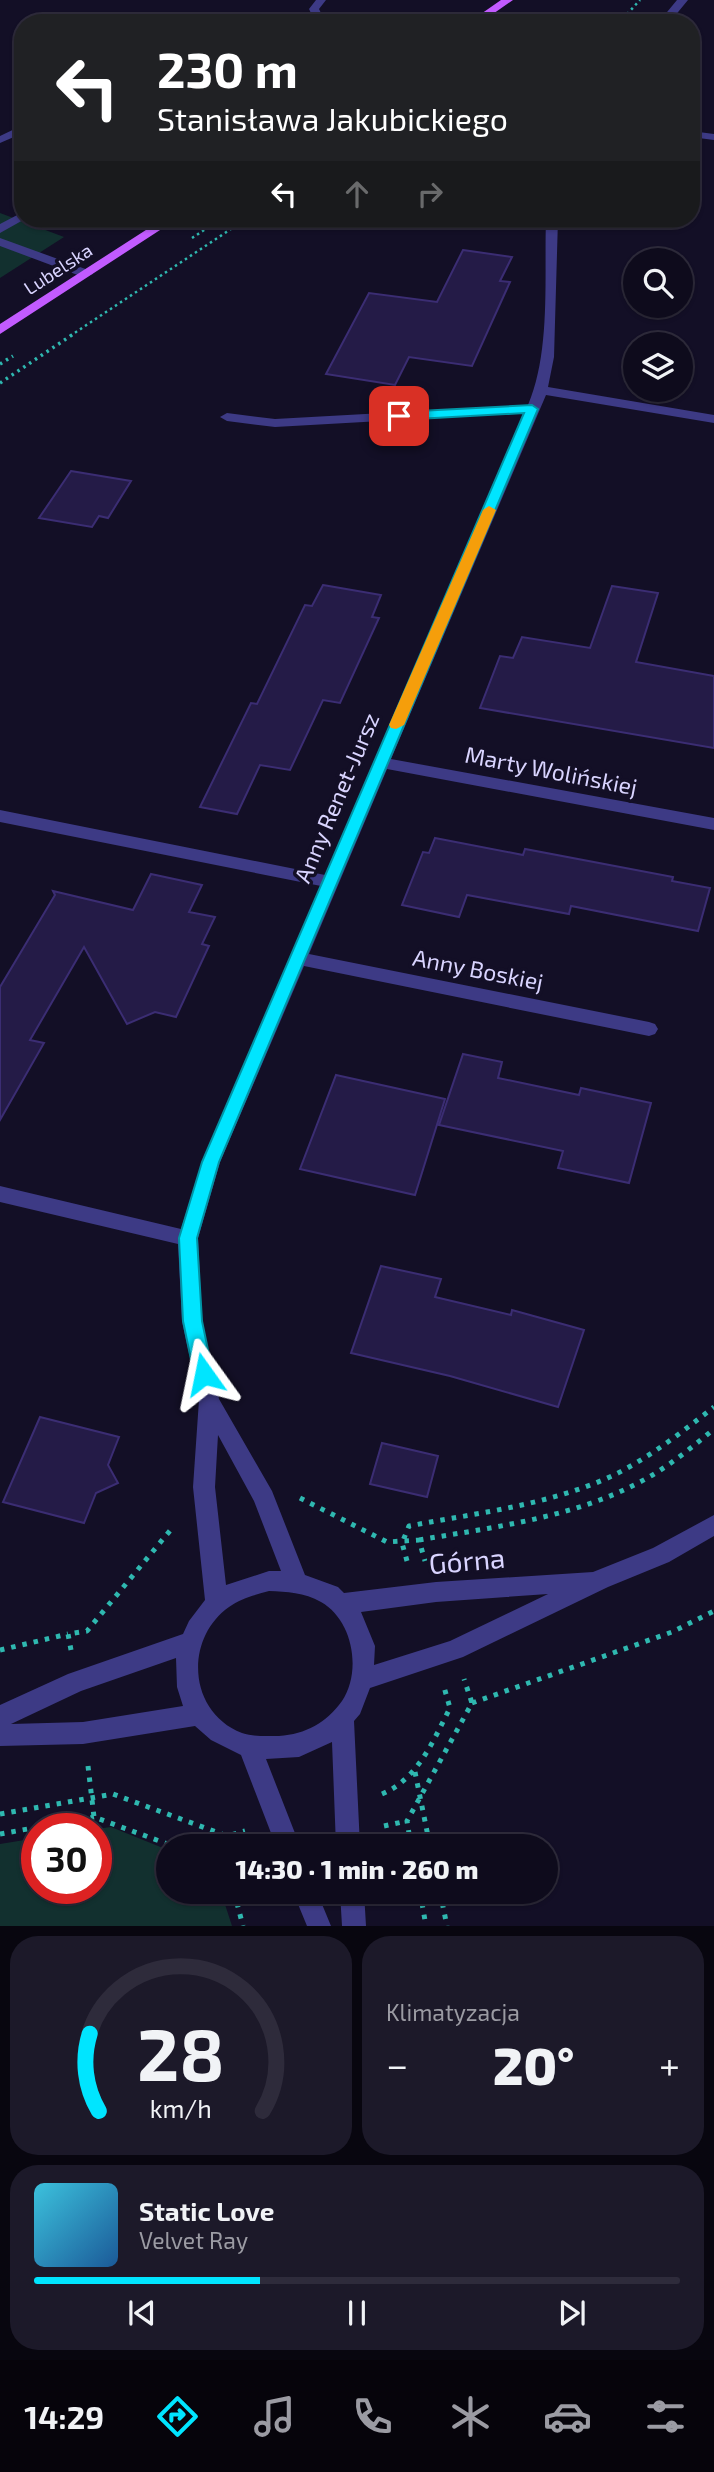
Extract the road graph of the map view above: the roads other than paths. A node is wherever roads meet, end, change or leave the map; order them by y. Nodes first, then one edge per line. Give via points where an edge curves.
1 (508, 0) edge
2 (683, 0) edge
3 (487, 14) edge
4 (671, 14) edge
5 (157, 228) edge
6 (552, 228) edge
7 (0, 242) edge
8 (87, 274) junction
9 (0, 330) edge
10 (541, 390) junction
11 (532, 409) junction
12 (227, 417) dead end
13 (714, 419) edge
14 (380, 762) junction
15 (0, 816) edge
16 (714, 824) edge
17 (330, 881) junction
18 (297, 958) junction
19 (649, 1029) dead end
20 (0, 1194) edge
21 (188, 1238) junction
22 (209, 1400) junction
23 (714, 1525) edge
24 (600, 1580) junction
25 (296, 1582) junction
26 (217, 1603) junction
27 (341, 1604) junction
28 (190, 1642) junction
29 (365, 1679) junction
30 (201, 1714) junction
31 (0, 1717) edge
32 (342, 1721) junction
33 (0, 1735) edge
34 (250, 1747) junction
35 (283, 1834) edge
36 (347, 1834) edge
37 (310, 1904) edge
38 (353, 1904) edge
39 (318, 1926) edge
40 (354, 1926) edge

1 - 3 main road
2 - 4 street
5 - 8 main road, Lubelska
6 - 10 street, Anny Renet-Jursz via 548,357
7 - 8 street
8 - 9 main road, Lubelska
10 - 11 street, Anny Renet-Jursz
10 - 13 street
11 - 12 street via 275,423
11 - 14 street, Anny Renet-Jursz
14 - 16 street, Marty Wolińskiej
14 - 17 street, Anny Renet-Jursz
15 - 17 street
17 - 18 street, Anny Renet-Jursz
18 - 19 street, Anny Boskiej
18 - 21 street, Anny Renet-Jursz via 211,1162
20 - 21 street
21 - 22 street, Anny Renet-Jursz via 192,1321
22 - 25 street, Anny Renet-Jursz via 264,1498
22 - 26 street, Anny Renet-Jursz via 204,1487
23 - 24 street, Górna via 661,1555
24 - 27 street, Górna
24 - 29 street, Górna via 455,1650
25 - 26 street via 269,1581 241,1588
25 - 27 street
26 - 28 street via 200,1621
27 - 29 street via 357,1626 365,1652
28 - 30 street via 189,1692
28 - 31 street via 76,1682
29 - 32 street
30 - 33 street via 83,1732
30 - 34 street via 222,1735
32 - 34 street via 324,1737 300,1746
32 - 36 street
34 - 35 street
37 - 39 street
38 - 40 street

